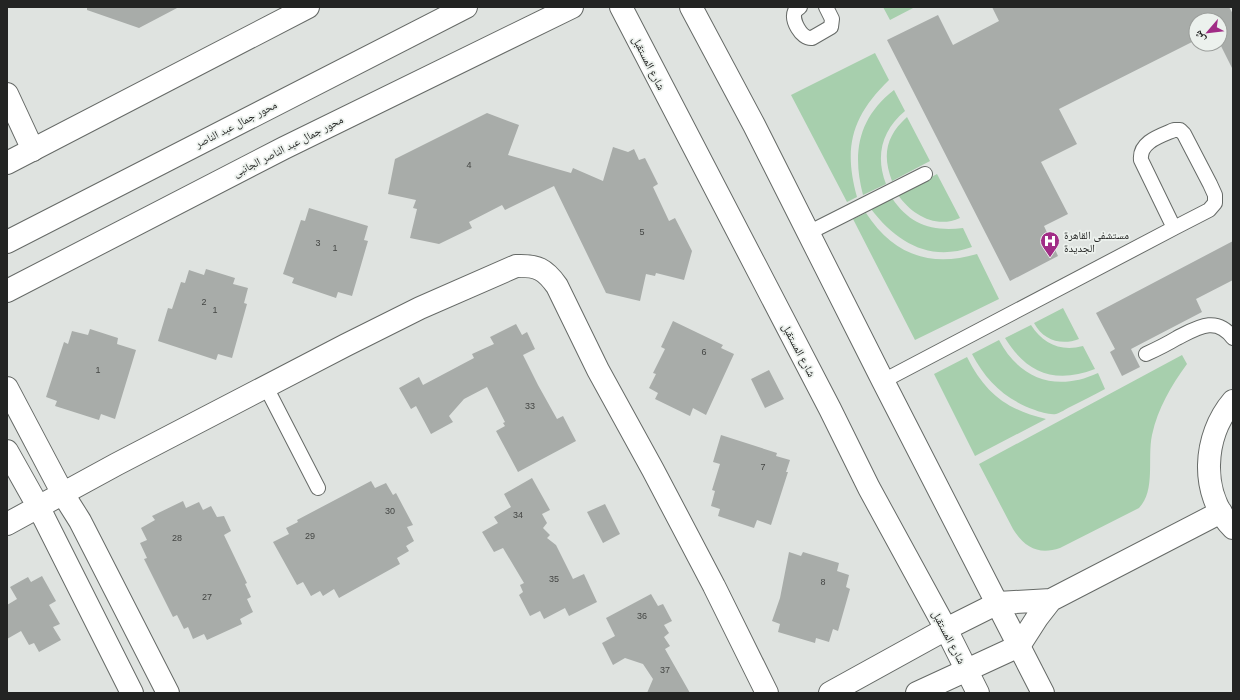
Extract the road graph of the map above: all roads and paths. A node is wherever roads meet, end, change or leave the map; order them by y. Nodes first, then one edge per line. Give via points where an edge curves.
1 (308, 7) edge
2 (466, 7) edge
3 (572, 7) edge
4 (620, 7) edge
5 (691, 7) edge
6 (800, 7) edge
7 (826, 7) edge
8 (7, 94) edge
9 (33, 150) junction
10 (7, 163) edge
11 (925, 174) dead end
12 (1174, 228) junction
13 (808, 233) junction
14 (7, 242) edge
15 (7, 291) edge
16 (1233, 338) edge
17 (1146, 354) dead end
18 (883, 381) junction
19 (266, 387) junction
20 (7, 388) edge
21 (1233, 401) edge
22 (7, 451) edge
23 (318, 488) dead end
24 (63, 494) junction
25 (38, 508) junction
26 (1227, 520) edge
27 (7, 524) edge
28 (1051, 600) junction
29 (998, 603) junction
30 (946, 630) junction
31 (1019, 646) junction
32 (967, 670) junction
33 (132, 693) edge
34 (168, 693) edge
35 (767, 693) edge
36 (830, 693) edge
37 (917, 693) edge
38 (978, 693) edge
39 (1043, 693) edge

1 - 9 street
2 - 14 street, محور جمال عبد الناصر
3 - 15 street, محور جمال عبد الناصر الجانبى via 284,148
4 - 30 street, شارع المستقبل via 869,488
5 - 13 street
6 - 7 lane via 795,11 794,19 803,36 809,39 831,27 832,19
8 - 9 street
9 - 10 street
11 - 13 lane
12 - 12 lane via 1210,210 1215,203 1215,195 1184,134 1177,130 1146,144 1140,156
12 - 18 lane
13 - 18 street
16 - 17 lane via 1226,330 1215,325 1202,326
18 - 29 street
19 - 23 lane
19 - 24 street
19 - 35 street via 420,308 516,266 540,269 550,276 557,286 598,370 714,586
20 - 24 street
21 - 26 street via 1218,424 1211,441 1209,459 1209,477 1214,495
22 - 25 street
24 - 25 street
24 - 34 street via 80,521
25 - 27 street
25 - 33 street
26 - 28 street
28 - 29 street
28 - 31 street
29 - 30 street
29 - 31 street
30 - 32 street, شارع المستقبل
30 - 36 street
31 - 32 street
31 - 39 street
32 - 37 street
32 - 38 street, شارع المستقبل

